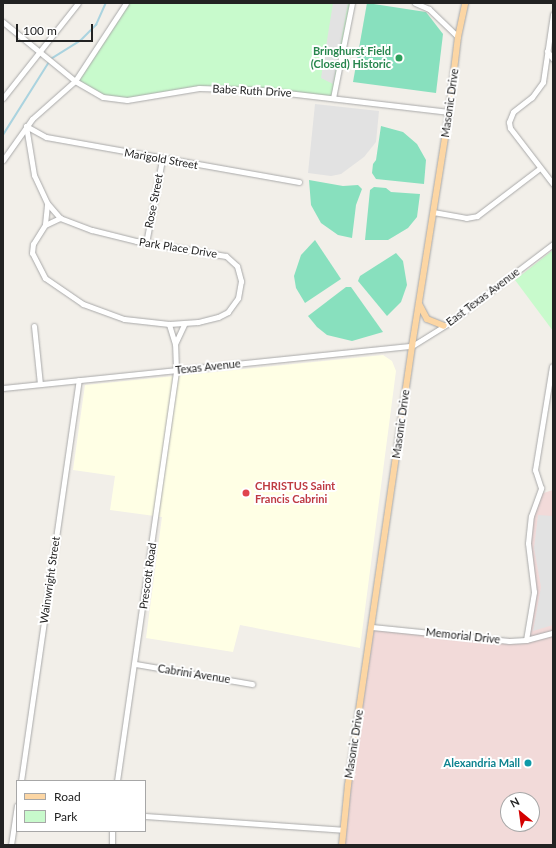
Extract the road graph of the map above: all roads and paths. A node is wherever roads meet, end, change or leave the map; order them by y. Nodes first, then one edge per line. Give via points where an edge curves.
1 (78, 3) edge
2 (126, 3) edge
3 (352, 3) edge
4 (415, 3) edge
5 (466, 3) edge
6 (422, 4) edge
7 (553, 14) edge
8 (3, 22) edge
9 (458, 37) junction
10 (547, 51) junction
11 (39, 52) junction
12 (553, 59) edge
13 (75, 81) junction
14 (3, 98) edge
15 (334, 98) junction
16 (449, 112) junction
17 (26, 126) junction
18 (3, 160) edge
19 (162, 160) junction
20 (540, 168) junction
21 (300, 182) dead end
22 (553, 184) edge
23 (47, 203) junction
24 (433, 212) junction
25 (60, 218) junction
26 (45, 225) junction
27 (146, 243) junction
28 (553, 244) edge
29 (419, 304) junction
30 (185, 323) junction
31 (170, 324) junction
32 (34, 326) dead end
33 (444, 326) junction
34 (175, 344) junction
35 (412, 346) junction
36 (552, 366) dead end
37 (176, 370) junction
38 (79, 380) junction
39 (40, 384) junction
40 (3, 388) edge
41 (372, 627) junction
42 (553, 633) edge
43 (526, 640) junction
44 (135, 664) junction
45 (252, 684) dead end
46 (21, 780) edge
47 (117, 780) edge
48 (16, 812) edge
49 (146, 816) edge
50 (343, 830) junction
51 (112, 832) edge
52 (11, 845) edge
53 (112, 845) edge
54 (342, 845) edge

1 - 11 street
2 - 13 street
3 - 15 street
4 - 6 street
5 - 9 main road, Masonic Drive
6 - 9 street
7 - 10 street
8 - 11 street, Babe Ruth Drive
9 - 16 main road, Masonic Drive
10 - 12 street
10 - 20 street via 543,82 538,91 513,112 509,122 510,128
11 - 13 street, Babe Ruth Drive
11 - 14 street
13 - 15 street, Babe Ruth Drive via 103,97 117,99 199,88 262,90
13 - 17 street
15 - 16 street, Babe Ruth Drive
16 - 24 main road, Masonic Drive
17 - 18 street
17 - 19 street, Marigold Street via 46,137
17 - 23 street, Park Place Drive via 34,175
19 - 21 street, Marigold Street
19 - 27 street, Rose Street
20 - 22 street
20 - 24 street via 477,216 466,218
23 - 25 street, Park Place Drive
23 - 26 street
24 - 29 main road, Masonic Drive
25 - 26 street
25 - 27 street, Park Place Drive via 108,235
26 - 31 street, Park Place Drive via 33,244 32,253 37,266 52,284 83,304 112,316 148,324
27 - 30 street, Park Place Drive via 226,256 237,266 241,281 234,305 218,317
28 - 33 street, East Texas Avenue
29 - 33 main road via 427,320
29 - 35 main road, Masonic Drive
30 - 31 street, Park Place Drive
30 - 34 street
31 - 34 street, Prescott Road
32 - 39 street
33 - 35 street, East Texas Avenue
34 - 37 street, Prescott Road
35 - 37 street, Texas Avenue
35 - 41 main road, Masonic Drive
36 - 43 street via 535,470 541,488 531,516 528,543 534,592
37 - 38 street, Texas Avenue
37 - 44 street, Prescott Road
38 - 39 street, Texas Avenue
38 - 46 street, Wainwright Street
39 - 40 street, Texas Avenue
41 - 43 street, Memorial Drive via 509,641
41 - 50 main road, Masonic Drive
42 - 43 street, Memorial Drive
44 - 45 street, Cabrini Avenue
44 - 47 street, Prescott Road
48 - 52 street
49 - 50 street
50 - 54 main road, Masonic Drive
51 - 53 street

